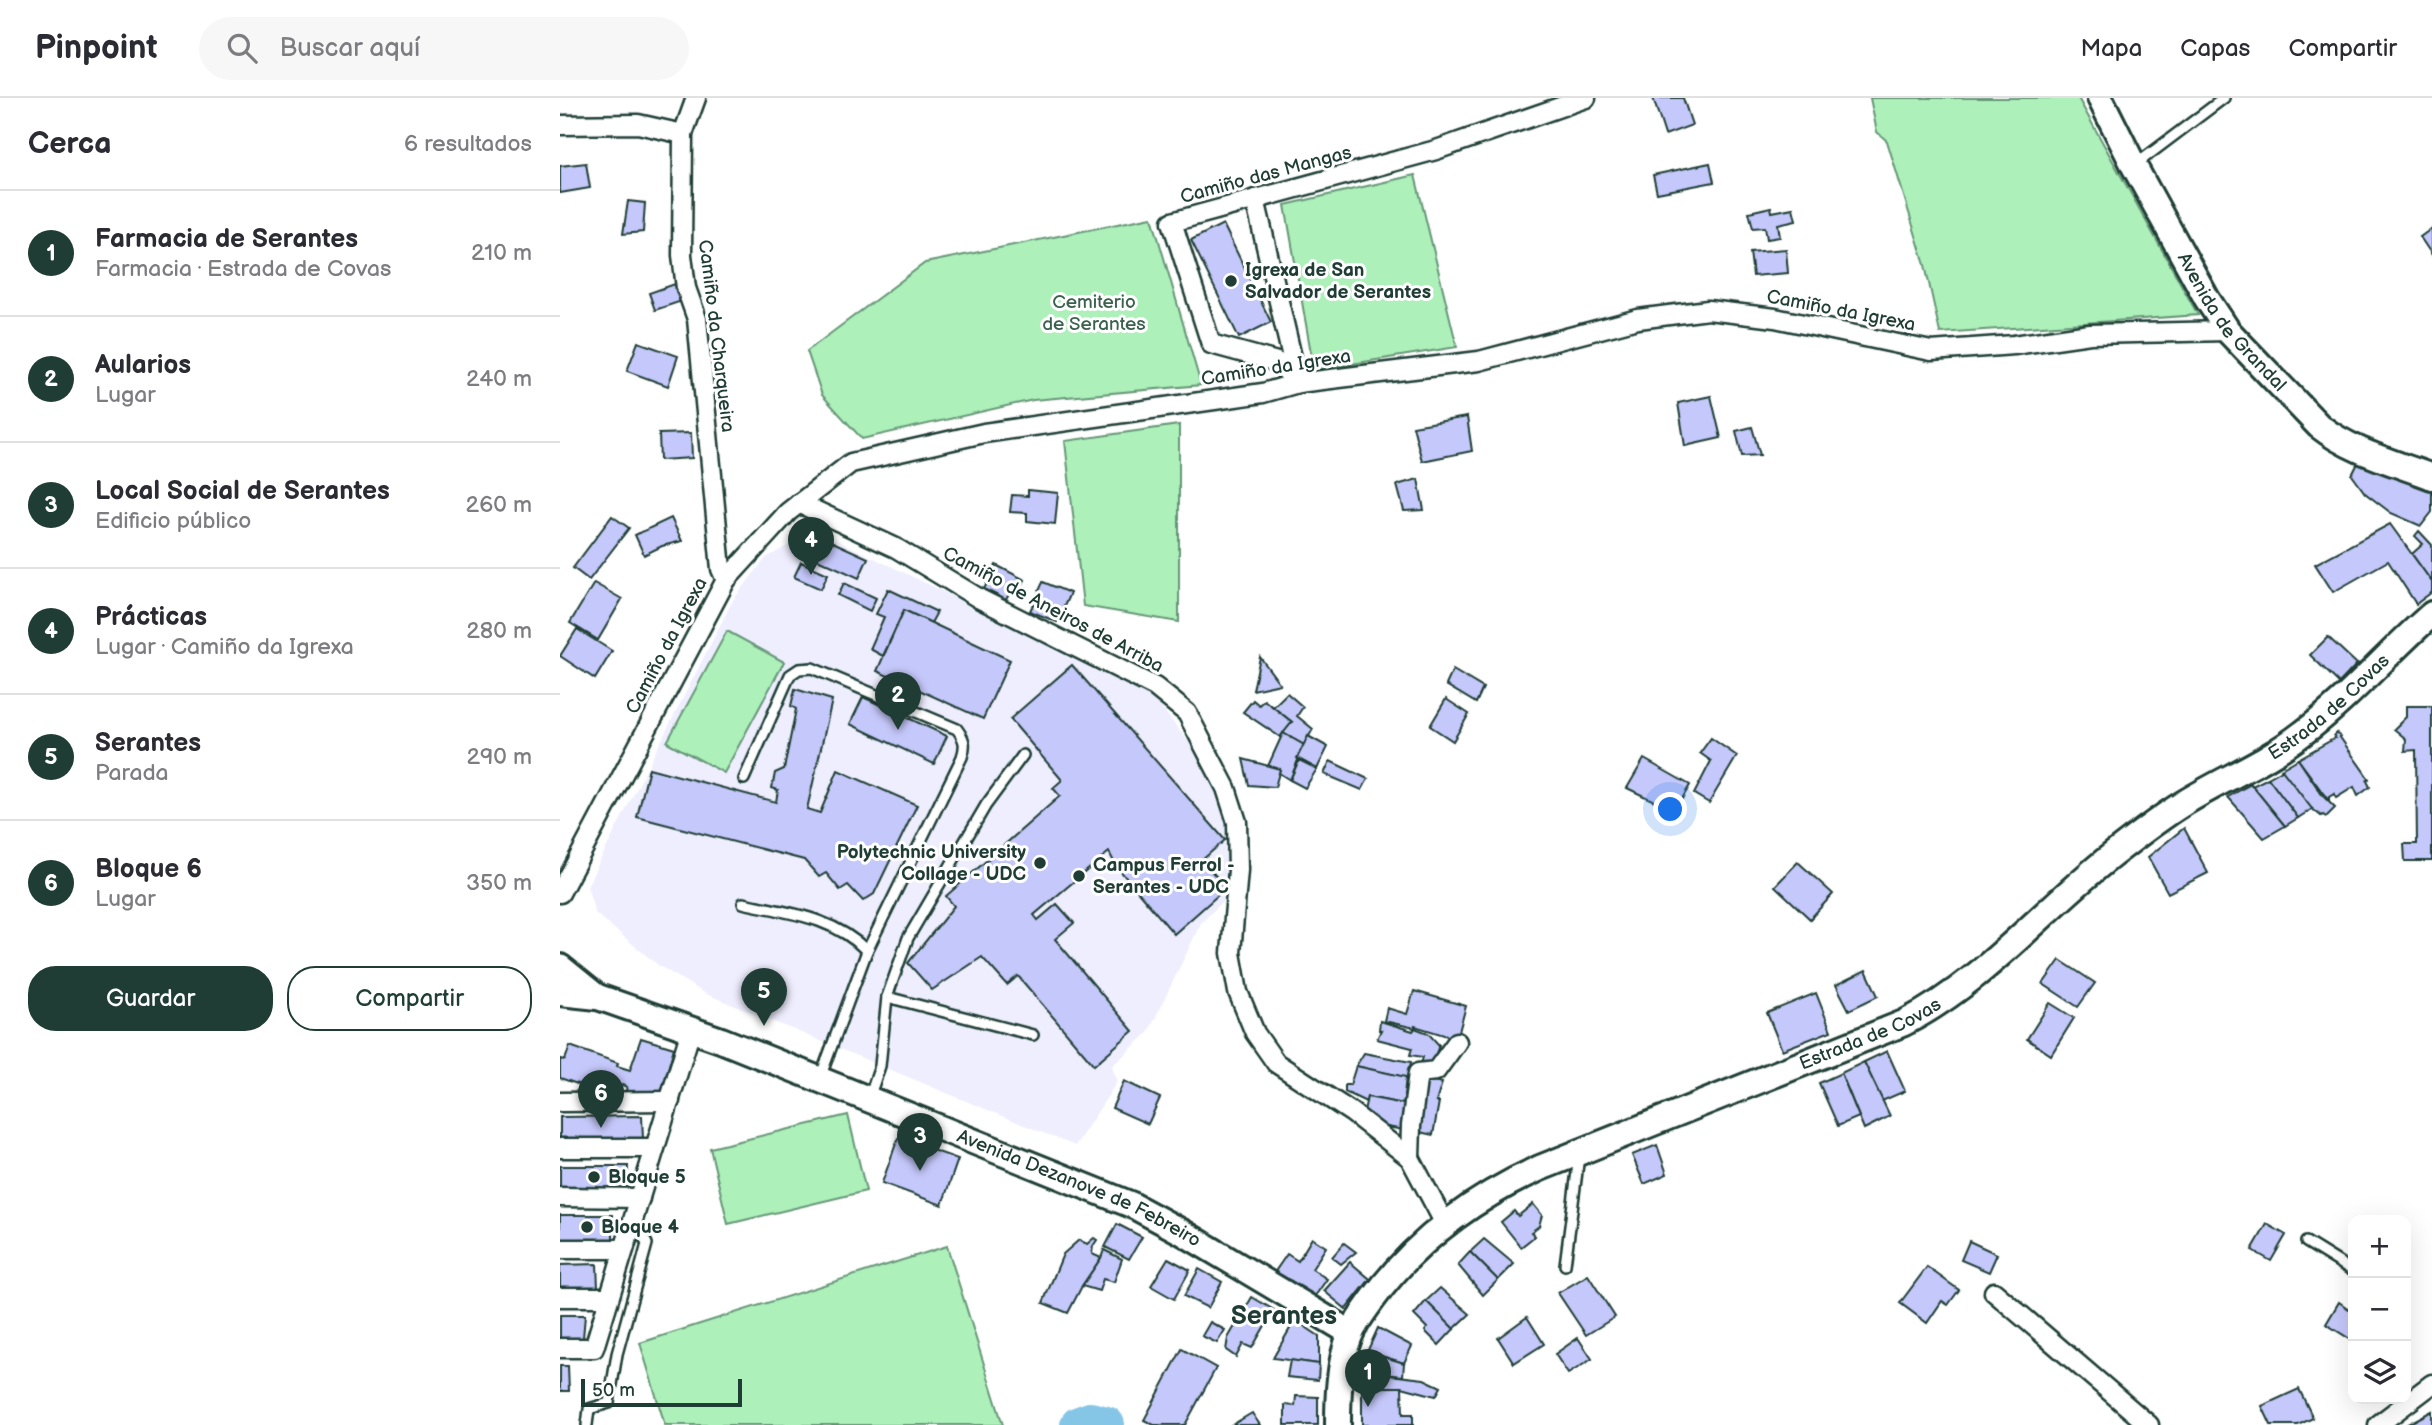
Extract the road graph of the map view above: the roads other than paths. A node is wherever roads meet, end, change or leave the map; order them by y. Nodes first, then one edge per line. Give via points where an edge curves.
1 (696, 98) edge
2 (1586, 98) edge
3 (2100, 98) edge
4 (2224, 98) edge
5 (560, 125) edge
6 (683, 134) junction
7 (2134, 166) junction
8 (1255, 200) junction
9 (2228, 331) junction
10 (1298, 383) junction
11 (2432, 477) edge
12 (799, 503) junction
13 (726, 580) junction
14 (2432, 614) edge
15 (1023, 755) dead end
16 (744, 779) dead end
17 (560, 893) edge
18 (743, 903) dead end
19 (867, 951) junction
20 (560, 967) edge
21 (560, 993) edge
22 (887, 997) junction
23 (598, 998) junction
24 (691, 1030) junction
25 (1033, 1035) dead end
26 (1457, 1042) dead end
27 (819, 1080) junction
28 (868, 1099) junction
29 (670, 1101) junction
30 (560, 1102) edge
31 (560, 1148) edge
32 (655, 1148) junction
33 (1580, 1151) junction
34 (1410, 1158) junction
35 (560, 1197) edge
36 (640, 1198) junction
37 (634, 1217) junction
38 (1445, 1224) junction
39 (2306, 1242) dead end
40 (560, 1249) edge
41 (624, 1249) junction
42 (1565, 1265) dead end
43 (2348, 1268) edge
44 (1994, 1292) dead end
45 (560, 1297) edge
46 (608, 1297) junction
47 (1351, 1334) junction
48 (560, 1348) edge
49 (2432, 1384) edge
50 (2411, 1397) edge
51 (2399, 1404) edge
52 (587, 1425) edge
53 (1338, 1425) edge
54 (2149, 1425) edge
55 (2378, 1425) edge

1 - 6 street, Camiño da Charqueira
2 - 8 street, Camiño das Mangas via 1436,150
3 - 7 main road, Avenida de Grandal
4 - 7 lane
5 - 6 street via 638,124
6 - 13 street, Camiño da Charqueira via 682,255 696,319 721,569
7 - 9 main road, Avenida de Grandal
8 - 10 street
8 - 10 street, Camiño das Mangas via 1172,222 1211,344 1277,362
9 - 10 street, Camiño da Igrexa via 2090,334 1931,351 1775,318 1708,310 1638,320 1479,360
9 - 11 main road, Avenida de Grandal via 2334,437
10 - 12 street, Camiño da Igrexa via 1263,393 984,433 851,463
12 - 13 street, Camiño da Igrexa
12 - 34 street, Camiño de Aneiros de Arriba via 896,548 980,599 1155,688 1187,713 1226,788 1237,822 1231,953 1238,992 1255,1033 1276,1063
13 - 17 street, Camiño da Igrexa
14 - 33 main road, Estrada de Covas via 2303,733 2143,831 1993,961 1927,1011
15 - 22 lane via 986,805 908,938
16 - 19 lane via 790,675 799,670 812,668 957,729 964,738 962,758
18 - 19 lane via 823,921
19 - 27 lane
20 - 23 main road, Avenida Dezanove de Febreiro
21 - 23 main road, Avenida Dezanove de Febreiro
22 - 25 lane
22 - 28 lane via 880,1066
23 - 24 main road, Avenida Dezanove de Febreiro
24 - 27 main road, Avenida Dezanove de Febreiro
24 - 29 street
26 - 34 street via 1436,1071 1418,1073
27 - 28 main road, Avenida Dezanove de Febreiro
28 - 47 main road, Avenida Dezanove de Febreiro via 1132,1205
29 - 30 street
29 - 32 street
31 - 32 street
32 - 36 street
33 - 38 main road, Estrada de Covas via 1504,1184
33 - 42 lane
34 - 38 street, Camiño de Aneiros de Arriba
35 - 36 street
36 - 37 street
37 - 41 street
37 - 52 lane via 648,1244 617,1354 609,1403 589,1409
38 - 47 main road, Estrada de Covas via 1382,1287
39 - 43 lane
40 - 41 street
41 - 46 street
44 - 54 street
45 - 46 street
46 - 48 street via 594,1348
47 - 53 main road, Estrada de Covas via 1341,1367
49 - 50 street
51 - 55 street

